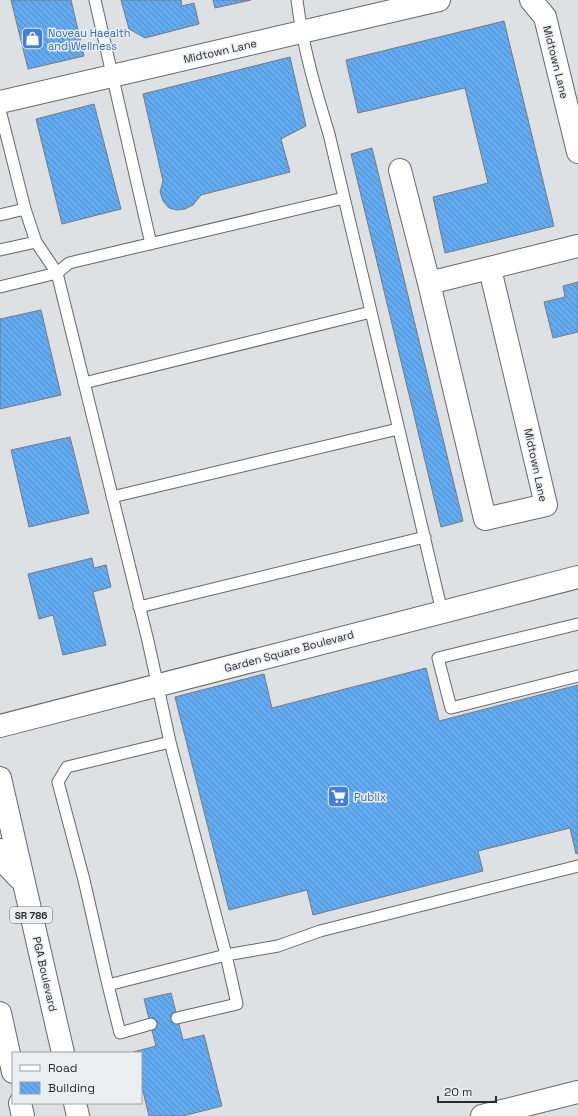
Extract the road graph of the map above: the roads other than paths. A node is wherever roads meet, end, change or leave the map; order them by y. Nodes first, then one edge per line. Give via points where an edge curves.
1 (95, 0) edge
2 (297, 0) edge
3 (439, 0) edge
4 (531, 0) edge
5 (301, 33) junction
6 (113, 76) junction
7 (0, 102) edge
8 (0, 110) edge
9 (578, 152) edge
10 (400, 170) dead end
11 (344, 198) junction
12 (25, 209) junction
13 (0, 215) edge
14 (36, 242) junction
15 (152, 244) junction
16 (578, 246) edge
17 (0, 250) edge
18 (490, 269) junction
19 (57, 273) junction
20 (429, 283) junction
21 (0, 287) edge
22 (371, 312) junction
23 (84, 384) junction
24 (398, 429) junction
25 (112, 497) junction
26 (425, 537) junction
27 (578, 577) edge
28 (139, 607) junction
29 (442, 612) junction
30 (578, 624) edge
31 (578, 676) edge
32 (157, 686) junction
33 (0, 726) edge
34 (170, 742) junction
35 (0, 778) edge
36 (0, 850) edge
37 (578, 866) edge
38 (24, 884) junction
39 (226, 955) junction
40 (108, 985) junction
41 (0, 1013) edge
42 (177, 1018) dead end
43 (151, 1024) dead end
44 (63, 1052) edge
45 (12, 1067) edge
46 (578, 1092) edge
47 (20, 1104) edge
48 (75, 1104) edge
49 (23, 1116) edge
50 (78, 1116) edge
51 (482, 1116) edge

1 - 6 lane
2 - 5 lane
3 - 5 street, Midtown Lane
4 - 9 street, Midtown Lane via 545,17
5 - 6 street, Midtown Lane
5 - 11 lane
6 - 7 street, Midtown Lane
6 - 15 lane
8 - 12 lane
10 - 20 street, Midtown Lane
11 - 15 lane
11 - 22 lane
12 - 13 lane
12 - 14 lane
14 - 17 lane
14 - 19 lane
15 - 19 lane via 69,263
16 - 18 street
18 - 20 street
18 - 20 street, Midtown Lane via 546,505 485,519
19 - 21 lane
19 - 23 lane
22 - 23 lane
22 - 24 lane
23 - 25 lane
24 - 25 lane
24 - 26 lane
25 - 28 lane
26 - 28 lane
26 - 29 lane
27 - 29 street, Garden Square Boulevard
28 - 32 lane
29 - 32 street, Garden Square Boulevard
30 - 31 lane via 438,658 451,708
32 - 33 street, Garden Square Boulevard
32 - 34 lane
34 - 39 lane
34 - 40 lane via 67,767 58,782
35 - 38 street, PGA Boulevard / SR 786
36 - 38 street via 5,863
37 - 39 lane via 320,931 278,946
38 - 44 street, PGA Boulevard / SR 786
39 - 40 lane
39 - 42 lane via 237,1004
40 - 43 lane via 120,1033
41 - 45 street
46 - 51 street
47 - 49 street
48 - 50 street

